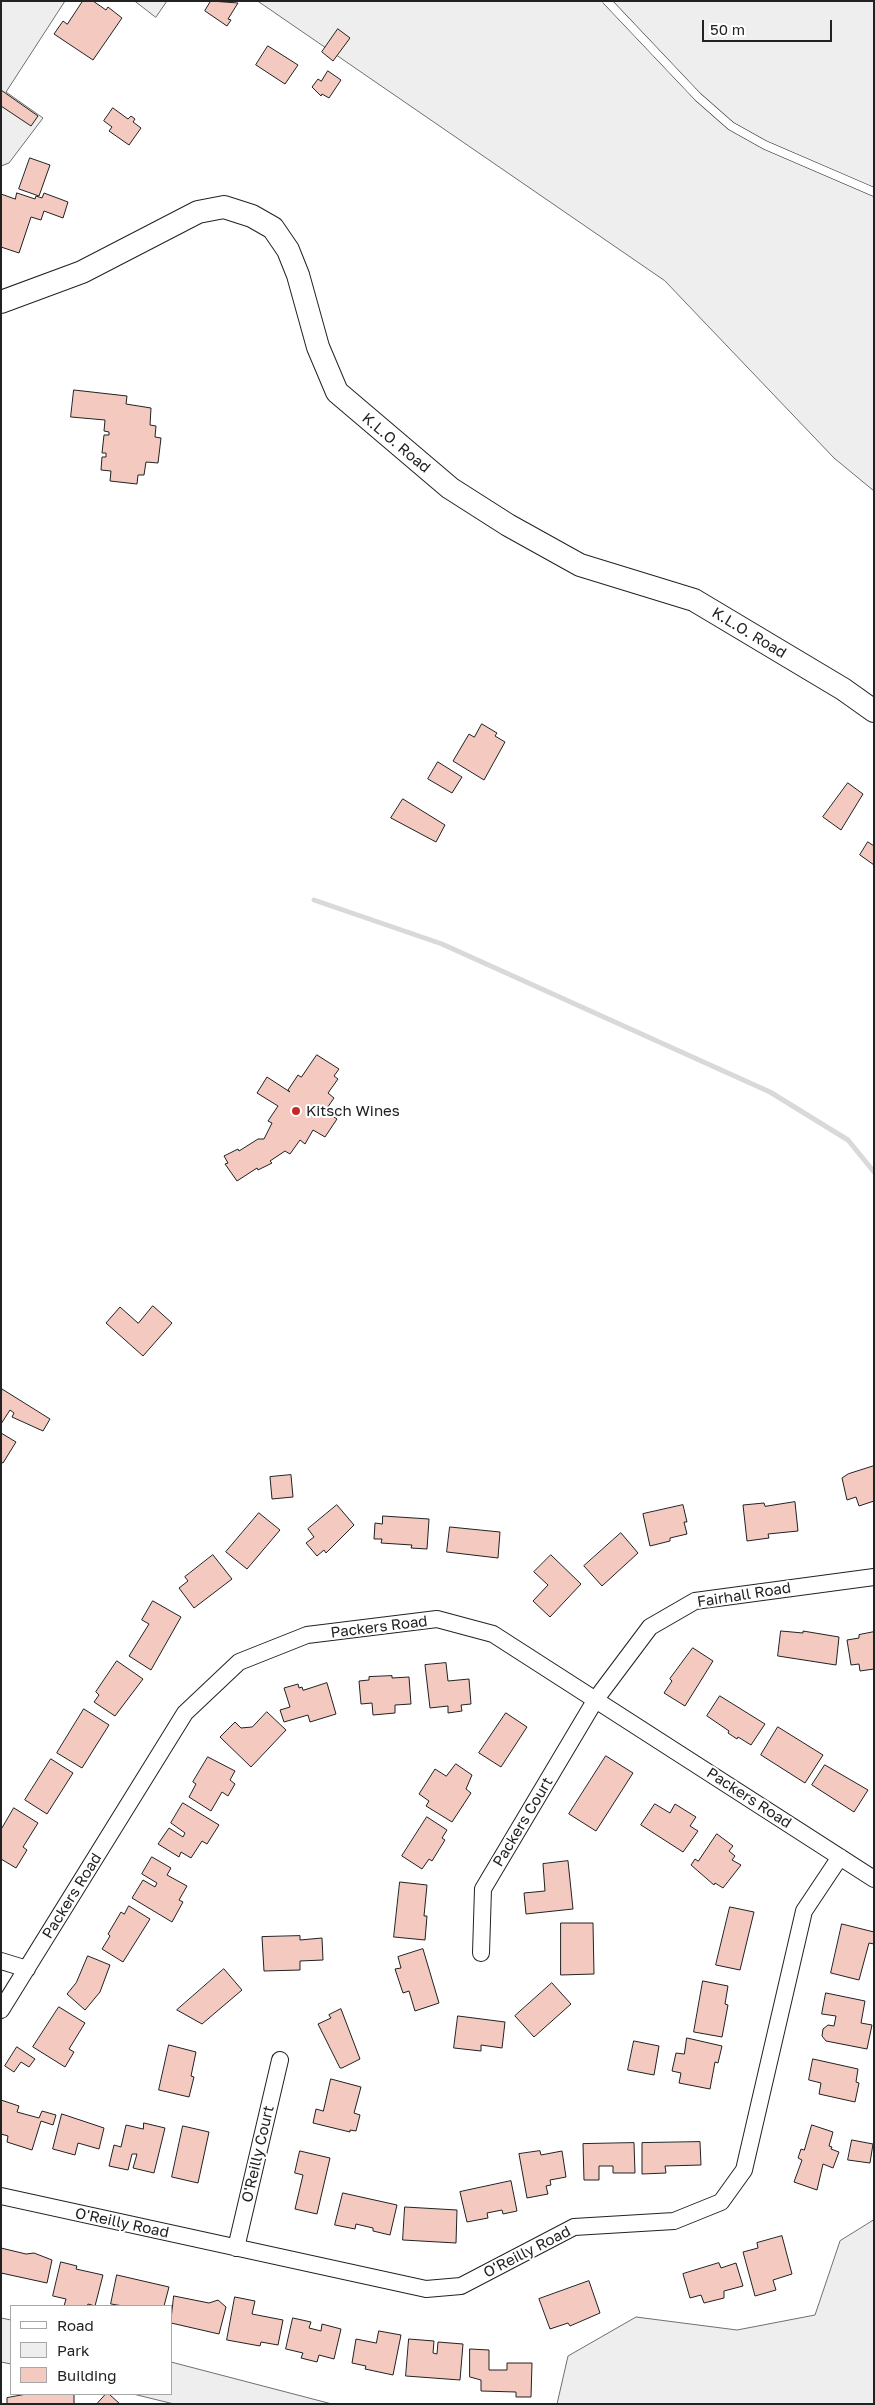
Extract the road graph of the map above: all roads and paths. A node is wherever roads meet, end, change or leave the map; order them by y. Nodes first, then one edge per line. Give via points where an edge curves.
1 (606, 1) edge
2 (874, 192) edge
3 (1, 302) edge
4 (874, 711) edge
5 (874, 1577) edge
6 (596, 1699) junction
7 (840, 1858) junction
8 (874, 1879) edge
9 (481, 1953) dead end
10 (1, 1961) edge
11 (27, 1969) junction
12 (1, 2010) edge
13 (280, 2060) dead end
14 (1, 2196) edge
15 (236, 2248) junction

1 - 2 lane via 698,97 732,126 765,145
3 - 4 main road, K.L.O. Road via 82,272 198,212 224,208 252,216 273,228 288,250 318,346 337,392 450,488 580,565 694,600
5 - 6 street, Fairhall Road via 695,1601 650,1627
6 - 7 street, Packers Road
6 - 9 street, Packers Court via 483,1889
6 - 11 street, Packers Road via 493,1634 437,1620 307,1635 239,1662 185,1713
7 - 8 street, Packers Road
7 - 15 street, O'Reilly Road via 804,1911 744,2170 721,2202 674,2221 574,2227 461,2286 452,2287 426,2289
10 - 11 street
11 - 12 street, Packers Road
13 - 15 street, O'Reilly Court
14 - 15 street, O'Reilly Road

